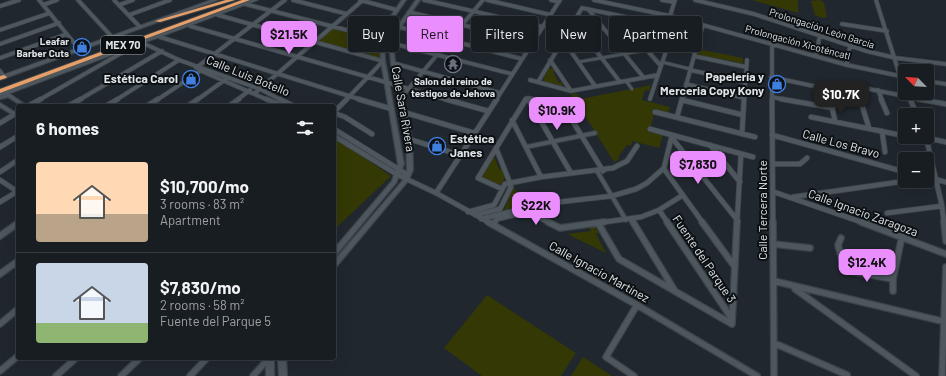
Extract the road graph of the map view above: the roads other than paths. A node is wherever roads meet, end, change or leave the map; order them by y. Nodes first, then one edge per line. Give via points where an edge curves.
1 (19, 0) edge
2 (39, 0) edge
3 (57, 0) edge
4 (78, 0) edge
5 (114, 0) edge
6 (133, 0) edge
7 (170, 0) edge
8 (216, 0) edge
9 (232, 0) edge
10 (237, 0) edge
11 (256, 0) edge
12 (286, 0) edge
13 (293, 0) edge
14 (362, 0) edge
15 (404, 0) edge
16 (418, 0) edge
17 (424, 0) edge
18 (483, 0) edge
19 (487, 0) edge
20 (551, 0) edge
21 (594, 0) edge
22 (662, 0) edge
23 (695, 0) edge
24 (876, 0) edge
25 (560, 1) edge
26 (674, 1) edge
27 (246, 2) edge
28 (43, 5) junction
29 (119, 5) junction
30 (0, 6) edge
31 (232, 9) junction
32 (587, 9) junction
33 (397, 10) junction
34 (271, 11) junction
35 (474, 11) junction
36 (409, 12) junction
37 (50, 13) junction
38 (347, 14) junction
39 (129, 15) junction
40 (218, 15) junction
41 (551, 15) junction
42 (616, 15) joint
43 (393, 16) edge
44 (426, 16) edge
45 (577, 16) edge
46 (621, 16) edge
47 (670, 16) joint
48 (158, 21) junction
49 (59, 24) junction
50 (189, 24) junction
51 (253, 24) junction
52 (842, 24) dead end
53 (463, 25) joint
54 (703, 25) joint
55 (140, 27) junction
56 (331, 27) junction
57 (399, 27) joint
58 (471, 27) edge
59 (543, 27) junction
60 (702, 28) edge
61 (407, 29) edge
62 (0, 30) edge
63 (348, 31) edge
64 (887, 31) junction
65 (348, 32) edge
66 (67, 34) junction
67 (538, 34) edge
68 (820, 34) junction
69 (112, 37) junction
70 (160, 37) junction
71 (235, 38) junction
72 (316, 42) junction
73 (143, 43) junction
74 (463, 43) edge
75 (772, 43) junction
76 (0, 44) edge
77 (399, 45) edge
78 (850, 46) junction
79 (132, 47) junction
80 (79, 49) junction
81 (162, 50) junction
82 (383, 52) edge
83 (392, 52) edge
84 (440, 52) edge
85 (527, 52) edge
86 (555, 52) edge
87 (571, 52) edge
88 (597, 52) edge
89 (636, 52) edge
90 (649, 52) edge
91 (666, 52) edge
92 (695, 52) edge
93 (215, 54) junction
94 (624, 54) junction
95 (437, 55) junction
96 (694, 56) junction
97 (816, 56) junction
98 (298, 57) junction
99 (0, 58) edge
100 (602, 58) junction
101 (896, 58) junction
102 (522, 59) junction
103 (179, 60) junction
104 (550, 60) junction
105 (747, 60) dead end
106 (383, 61) junction
107 (578, 62) junction
108 (393, 63) junction
109 (662, 64) junction
110 (847, 64) junction
111 (946, 64) edge
112 (196, 67) junction
113 (746, 67) junction
114 (898, 67) edge
115 (690, 69) junction
116 (200, 71) junction
117 (423, 72) junction
118 (280, 73) junction
119 (512, 74) junction
120 (658, 75) junction
121 (1, 76) edge
122 (898, 76) edge
123 (771, 77) junction
124 (368, 78) junction
125 (644, 78) junction
126 (226, 79) junction
127 (530, 80) dead end
128 (626, 81) junction
129 (538, 82) junction
130 (620, 82) junction
131 (745, 82) junction
132 (934, 82) edge
133 (388, 84) junction
134 (686, 84) junction
135 (844, 84) dead end
136 (946, 84) edge
137 (0, 86) edge
138 (398, 86) junction
139 (595, 86) junction
140 (856, 86) junction
141 (254, 87) junction
142 (260, 89) junction
143 (409, 89) junction
144 (632, 89) dead end
145 (571, 90) junction
146 (878, 90) junction
147 (250, 91) junction
148 (837, 91) dead end
149 (3, 93) edge
150 (255, 93) junction
151 (500, 93) junction
152 (898, 93) edge
153 (350, 96) junction
154 (772, 97) junction
155 (528, 98) junction
156 (744, 98) junction
157 (400, 99) junction
158 (650, 99) dead end
159 (284, 100) junction
160 (682, 100) junction
161 (930, 100) edge
162 (831, 103) dead end
163 (22, 104) edge
164 (32, 104) edge
165 (71, 104) edge
166 (109, 104) edge
167 (150, 104) edge
168 (191, 104) edge
169 (232, 104) edge
170 (278, 104) edge
171 (281, 104) edge
172 (291, 104) edge
173 (946, 104) edge
174 (0, 105) edge
175 (833, 108) junction
176 (392, 109) junction
177 (336, 111) edge
178 (402, 112) junction
179 (488, 112) junction
180 (655, 112) dead end
181 (887, 113) dead end
182 (16, 114) edge
183 (336, 114) edge
184 (16, 115) edge
185 (743, 115) junction
186 (677, 117) junction
187 (811, 118) dead end
188 (512, 120) junction
189 (835, 121) junction
190 (0, 123) edge
191 (869, 128) junction
192 (650, 129) dead end
193 (336, 130) edge
194 (882, 131) junction
195 (474, 133) junction
196 (596, 133) dead end
197 (372, 134) dead end
198 (742, 134) junction
199 (898, 135) edge
200 (582, 136) junction
201 (772, 136) junction
202 (16, 137) edge
203 (336, 137) edge
204 (672, 137) junction
205 (755, 137) dead end
206 (409, 139) junction
207 (934, 140) edge
208 (553, 141) junction
209 (946, 142) edge
210 (928, 144) edge
211 (710, 145) junction
212 (637, 146) dead end
213 (0, 147) edge
214 (526, 147) junction
215 (496, 148) junction
216 (885, 152) dead end
217 (741, 154) junction
218 (460, 155) junction
219 (753, 157) dead end
220 (807, 158) dead end
221 (16, 161) edge
222 (773, 164) junction
223 (664, 169) junction
224 (898, 170) edge
225 (597, 171) junction
226 (603, 171) junction
227 (0, 172) edge
228 (399, 172) junction
229 (572, 173) junction
230 (407, 177) junction
231 (541, 177) junction
232 (934, 179) edge
233 (0, 180) edge
234 (937, 180) junction
235 (740, 182) junction
236 (898, 182) edge
237 (946, 182) edge
238 (510, 183) junction
239 (502, 189) junction
240 (16, 190) edge
241 (16, 192) edge
242 (774, 192) junction
243 (436, 193) junction
244 (682, 195) junction
245 (611, 196) junction
246 (791, 198) junction
247 (0, 202) edge
248 (942, 206) junction
249 (520, 208) junction
250 (659, 210) junction
251 (468, 212) junction
252 (528, 212) junction
253 (887, 213) dead end
254 (475, 215) junction
255 (481, 218) junction
256 (628, 220) junction
257 (738, 221) junction
258 (598, 223) junction
259 (16, 224) edge
260 (493, 225) junction
261 (0, 236) edge
262 (902, 236) junction
263 (842, 238) dead end
264 (946, 241) edge
265 (773, 244) junction
266 (810, 248) dead end
267 (336, 251) edge
268 (946, 254) edge
269 (16, 262) edge
270 (336, 263) edge
271 (735, 267) junction
272 (946, 267) edge
273 (0, 274) edge
274 (893, 278) junction
275 (774, 281) junction
276 (793, 287) junction
277 (675, 291) junction
278 (893, 291) dead end
279 (637, 305) junction
280 (16, 311) edge
281 (732, 320) junction
282 (945, 322) edge
283 (0, 324) edge
284 (774, 343) junction
285 (16, 358) edge
286 (74, 360) edge
287 (138, 360) edge
288 (205, 360) edge
289 (267, 360) edge
290 (269, 360) edge
291 (282, 360) edge
292 (0, 371) edge
293 (847, 374) dead end
294 (56, 376) edge
295 (121, 376) edge
296 (190, 376) edge
297 (253, 376) edge
298 (270, 376) edge
299 (283, 376) edge
300 (634, 376) edge
301 (757, 376) edge
302 (774, 376) edge
303 (916, 376) edge
304 (942, 376) edge

1 - 30 street
2 - 28 street
3 - 28 street
4 - 69 street
5 - 29 street
6 - 29 street
7 - 39 street
8 - 48 main road
9 - 48 highway
10 - 137 highway, MEX 70
11 - 27 main road
12 - 34 street
13 - 38 street
14 - 33 street
14 - 38 street
15 - 33 street, Calle Sara Rivera
16 - 36 street
17 - 35 street
18 - 35 street
19 - 41 street
20 - 25 street
21 - 47 street, Prolongación Xicoténcatl
22 - 26 street
23 - 68 street, Prolongación León García
24 - 64 street
25 - 41 street
26 - 47 street
27 - 31 main road
27 - 34 street
27 - 50 highway, MEX 70
28 - 37 street
29 - 39 street
31 - 40 main road
31 - 50 highway
32 - 42 street
32 - 45 street via 582,8
32 - 94 street
33 - 43 street, Calle Sara Rivera
34 - 51 street
34 - 56 street
35 - 53 street
35 - 59 street
36 - 44 street
36 - 57 street
37 - 49 street
37 - 62 street
38 - 56 street
39 - 55 street
40 - 50 main road
40 - 51 street
41 - 59 street
42 - 46 street
48 - 55 main road
49 - 66 street
49 - 76 street
50 - 70 main road
50 - 71 street
50 - 149 highway, MEX 70
51 - 71 street
51 - 72 street
52 - 64 street
53 - 58 street
54 - 60 street
54 - 75 street, Prolongación Xicoténcatl
55 - 69 main road
56 - 63 street
56 - 65 street
56 - 72 street
57 - 61 street
59 - 67 street
64 - 101 street
66 - 80 street
66 - 99 street
68 - 78 street, Prolongación León García
68 - 97 street
69 - 80 main road
70 - 73 main road
70 - 93 street
71 - 93 street
71 - 98 street
72 - 98 street
72 - 106 street
73 - 79 main road
73 - 81 street, Calle Luis Botello
74 - 102 street
75 - 97 street, Prolongación Xicoténcatl
75 - 123 street, Calle Tercera Norte
77 - 95 street
78 - 101 street, Prolongación León García
78 - 110 street
79 - 149 main road
79 - 164 street
80 - 121 main road
81 - 103 street, Calle Luis Botello
81 - 165 street
82 - 106 street, Calle Sara Rivera
83 - 108 street, Calle Sara Rivera
84 - 95 street
85 - 102 street
86 - 104 street
87 - 107 street
88 - 100 street
89 - 94 street
90 - 109 street
91 - 109 street
92 - 96 street
93 - 112 street
93 - 118 street
94 - 100 street
94 - 125 street
95 - 117 street
95 - 119 street
96 - 113 street
96 - 115 street
97 - 110 street, Prolongación Xicoténcatl
98 - 118 street
98 - 124 street
100 - 107 street
100 - 130 street
101 - 111 street, Prolongación León García
101 - 114 street
102 - 119 street
103 - 112 street, Calle Luis Botello
103 - 166 street
104 - 129 street
104 - 145 street
105 - 113 street
106 - 124 street
106 - 133 street, Calle Sara Rivera
107 - 139 street
108 - 117 street
108 - 138 street, Calle Sara Rivera
109 - 115 street
109 - 120 street
110 - 122 street, Prolongación Xicoténcatl
112 - 116 street, Calle Luis Botello
112 - 126 street, Calle Luis Botello
113 - 131 street
115 - 131 street
115 - 134 street
116 - 126 street, Calle Luis Botello
116 - 167 street
117 - 143 street
117 - 151 street
118 - 142 street
118 - 153 street
119 - 151 street
120 - 125 street
120 - 158 street
123 - 148 street
123 - 154 street, Calle Tercera Norte
124 - 133 street
124 - 153 street
125 - 128 street
126 - 141 street, Calle Luis Botello
126 - 147 street, Calle Luis Botello
126 - 168 street
127 - 129 street
128 - 130 street
128 - 144 street
129 - 145 street
130 - 139 street
131 - 156 street
132 - 136 street
133 - 138 street
133 - 176 street, Calle Sara Rivera
134 - 156 street
134 - 160 street
135 - 140 street
138 - 143 street
138 - 157 street, Calle Sara Rivera
139 - 145 street
140 - 146 street
140 - 191 street
141 - 142 street, Calle Luis Botello
141 - 147 street
142 - 150 street
142 - 159 street, Calle Luis Botello
143 - 157 street
143 - 179 street
146 - 152 street
146 - 181 street
147 - 150 street, Calle Luis Botello
147 - 169 street
149 - 163 street
150 - 170 street, Calle Luis Botello
151 - 179 street
153 - 176 street
153 - 177 street
154 - 175 street
154 - 201 street, Calle Tercera Norte
155 - 188 street
155 - 200 street via 564,107
155 - 208 street
156 - 185 street
157 - 178 street, Calle Sara Rivera
159 - 171 street
159 - 172 street, Calle Luis Botello
160 - 185 street
160 - 186 street
161 - 173 street
162 - 175 street
174 - 182 street
175 - 189 street
176 - 228 street, Calle Sara Rivera via 402,164
178 - 195 street
178 - 206 street, Calle Sara Rivera
179 - 195 street
180 - 186 street
183 - 197 street via 346,117
184 - 190 street
185 - 198 street
186 - 198 street
187 - 189 street
188 - 214 street
188 - 215 street
189 - 191 street
191 - 194 street
192 - 204 street
193 - 228 street
194 - 199 street
194 - 216 street
195 - 218 street
196 - 200 street
198 - 205 street
200 - 208 street
200 - 226 street
201 - 222 street, Calle Tercera Norte
201 - 224 street, Calle Los Bravo
202 - 213 street
203 - 228 street
204 - 211 street
204 - 223 street
204 - 257 street
206 - 218 street
206 - 230 street, Calle Sara Rivera via 410,170
207 - 209 street
208 - 214 street
208 - 229 street
210 - 234 street
211 - 217 street
211 - 235 street
212 - 226 street via 627,160
214 - 231 street
215 - 238 street
215 - 239 street via 478,178
217 - 219 street
217 - 235 street
218 - 243 street
220 - 222 street via 800,164
221 - 227 street
222 - 242 street, Calle Tercera Norte
223 - 244 street
223 - 245 street via 639,188
225 - 226 street
225 - 229 street
225 - 245 street
228 - 230 street
228 - 267 street
229 - 231 street
230 - 243 street, Calle Ignacio Martínez
230 - 270 street
231 - 238 street
232 - 234 street
233 - 240 street
234 - 237 street
234 - 248 street
235 - 257 street
236 - 246 street
238 - 239 street via 505,184
238 - 254 street via 511,186 500,209
239 - 251 street via 494,205
241 - 247 street
242 - 246 street, Calle Ignacio Zaragoza
242 - 265 street, Calle Tercera Norte
243 - 251 street, Calle Ignacio Martínez
244 - 250 street
244 - 271 street
245 - 249 street via 563,200
245 - 256 street
246 - 262 street, Calle Ignacio Zaragoza
248 - 253 street
248 - 264 street
249 - 252 street
249 - 255 street
250 - 256 street
250 - 281 street, Fuente del Parque 3
251 - 254 street, Calle Ignacio Martínez
252 - 258 street via 560,228
252 - 260 street via 497,219
254 - 255 street, Calle Ignacio Martínez
255 - 260 street, Calle Ignacio Martínez
256 - 258 street
256 - 277 street
257 - 271 street
258 - 277 street via 619,258
259 - 261 street
260 - 279 street, Calle Ignacio Martínez
262 - 268 street, Calle Ignacio Zaragoza
262 - 274 street
263 - 274 street via 838,245 845,270
265 - 266 street
265 - 275 street, Calle Tercera Norte
269 - 273 street
271 - 281 street
272 - 282 street
274 - 278 street
275 - 276 street
275 - 284 street, Calle Tercera Norte
276 - 282 street
276 - 303 street
277 - 281 street via 732,324
279 - 300 street via 606,357
279 - 301 street, Calle Ignacio Martínez
280 - 283 street
282 - 304 street
284 - 293 street
284 - 302 street, Calle Tercera Norte
285 - 292 street
286 - 294 street
287 - 295 street
288 - 296 street
289 - 297 street
290 - 298 street
291 - 299 street

